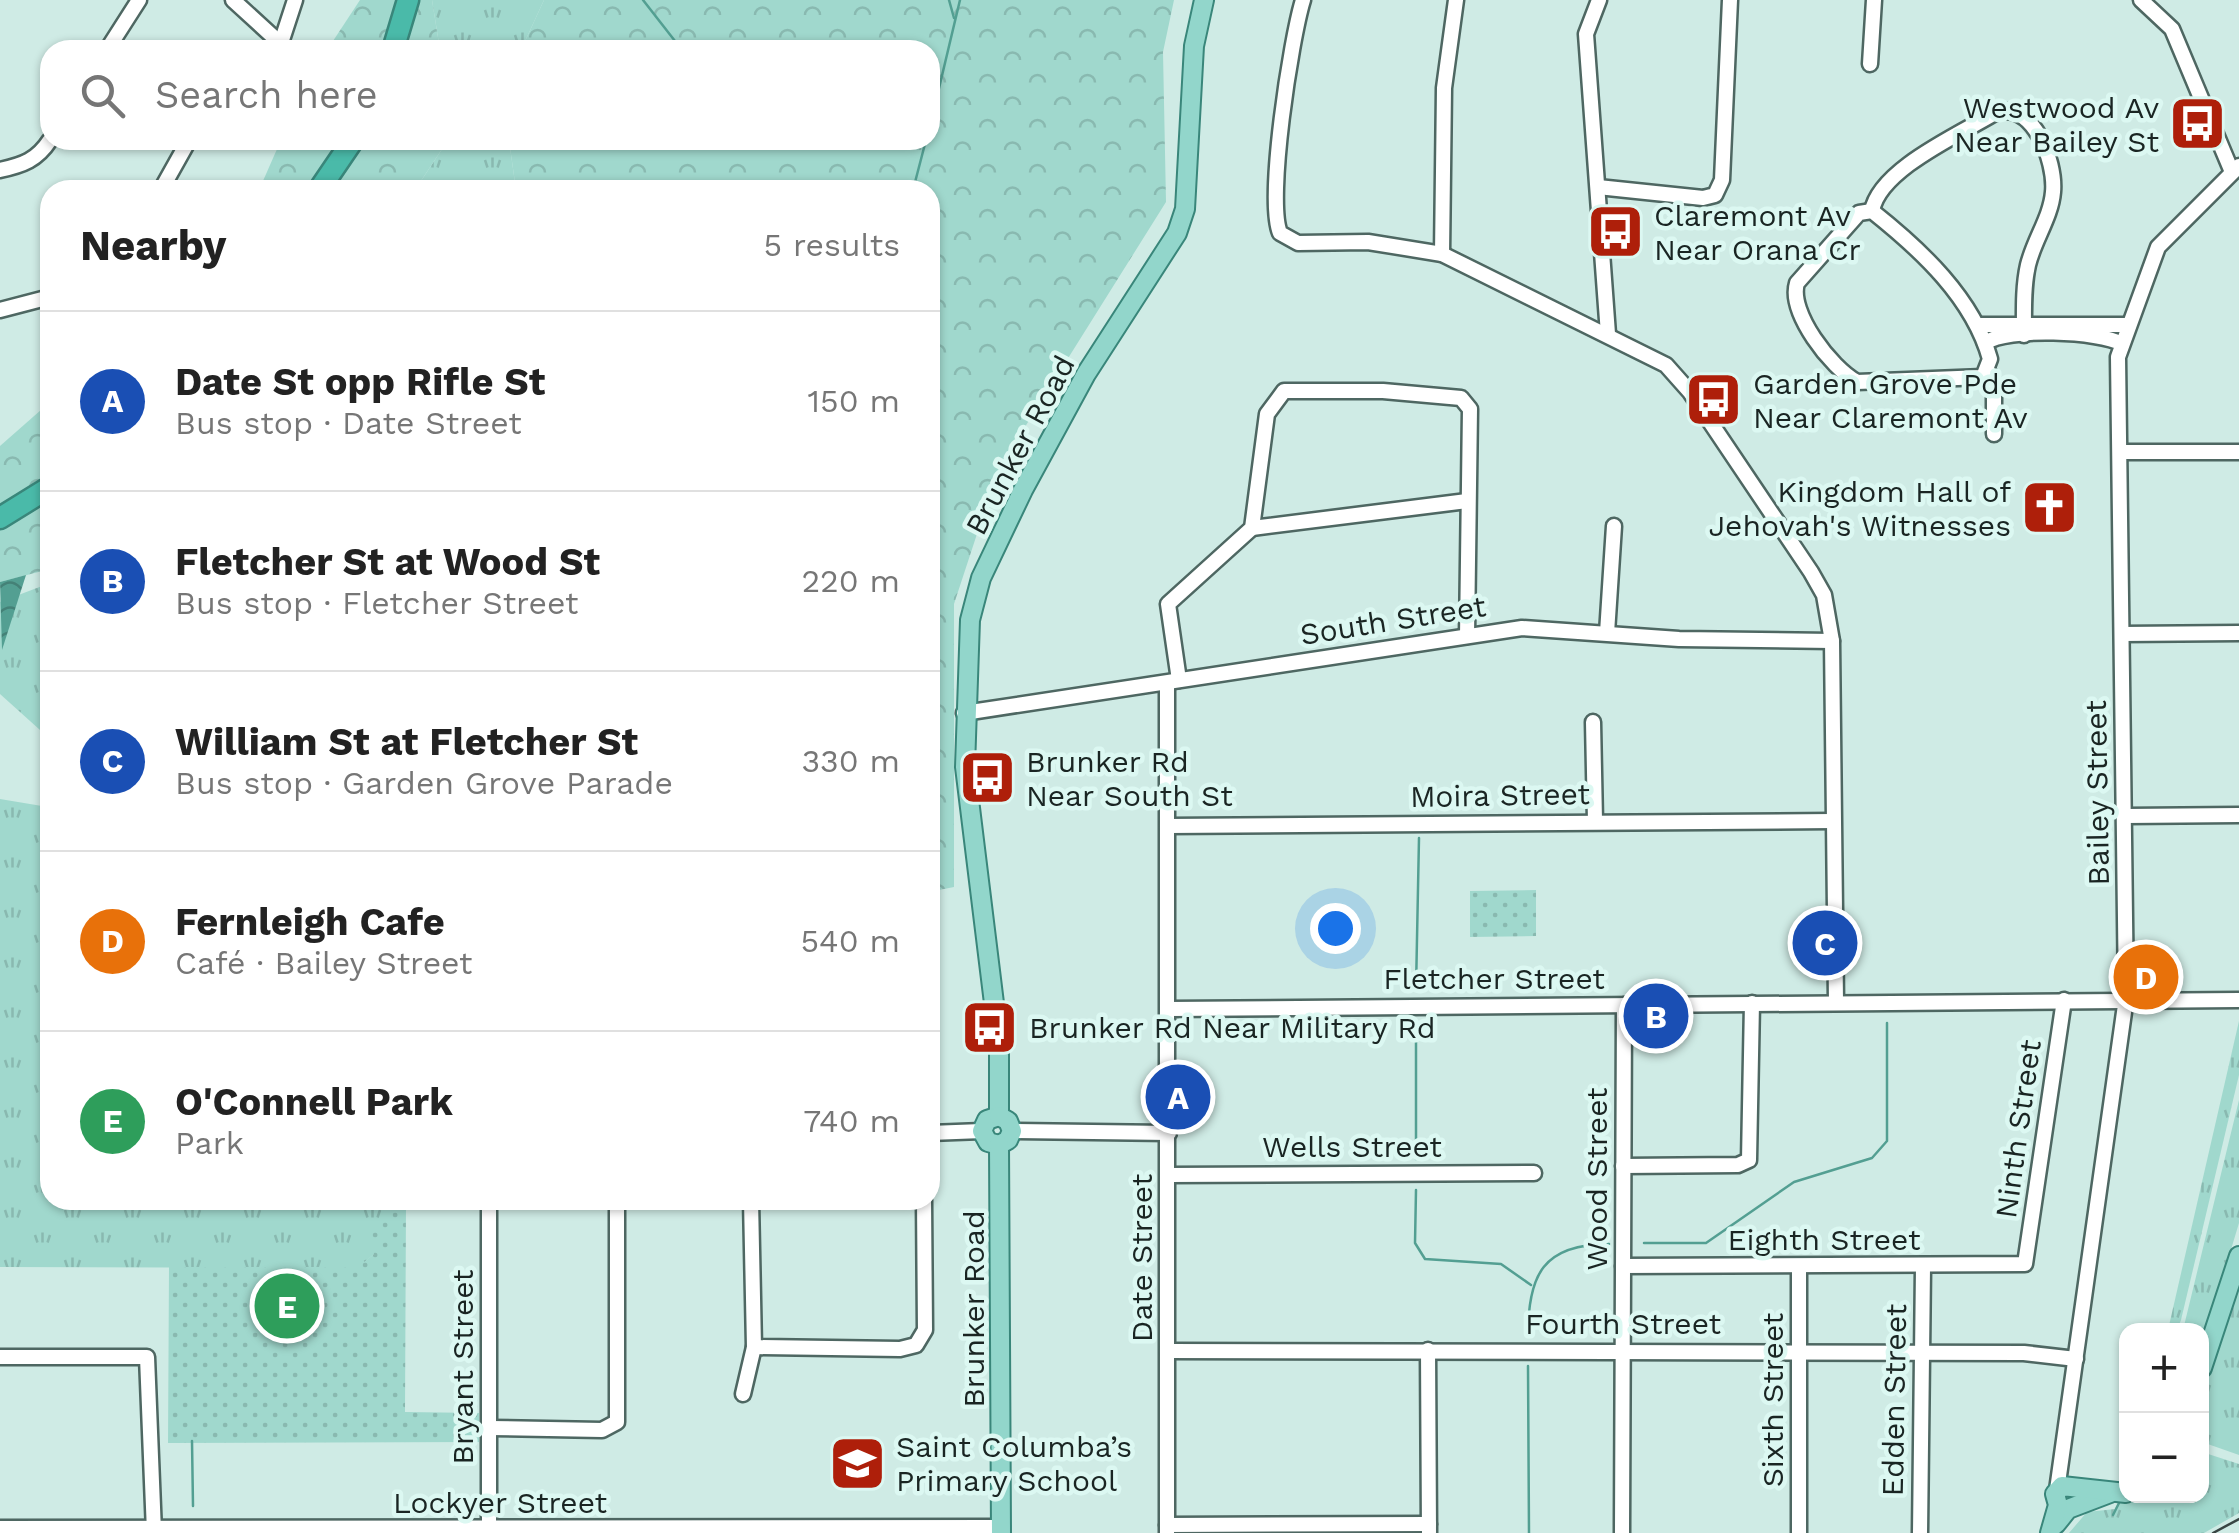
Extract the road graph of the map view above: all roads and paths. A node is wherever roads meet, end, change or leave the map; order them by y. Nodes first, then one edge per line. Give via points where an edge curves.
1 (138, 0) edge
2 (233, 0) edge
3 (294, 0) edge
4 (408, 0) edge
5 (1204, 0) edge
6 (1303, 0) edge
7 (1456, 0) edge
8 (1599, 0) edge
9 (1730, 0) edge
10 (1874, 0) edge
11 (2141, 0) edge
12 (113, 40) edge
13 (273, 40) edge
14 (282, 40) edge
15 (396, 40) edge
16 (1870, 64) dead end
17 (44, 150) edge
18 (183, 150) edge
19 (346, 150) edge
20 (2236, 169) edge
21 (0, 170) edge
22 (166, 180) edge
23 (326, 180) edge
24 (1598, 187) junction
25 (1872, 211) junction
26 (1442, 254) junction
27 (40, 300) edge
28 (0, 310) edge
29 (1980, 325) junction
30 (2129, 325) junction
31 (2024, 330) junction
32 (1608, 334) junction
33 (1985, 342) junction
34 (2122, 344) junction
35 (1988, 371) junction
36 (1994, 434) dead end
37 (2120, 452) junction
38 (2239, 452) edge
39 (40, 493) edge
40 (1468, 502) junction
41 (0, 518) edge
42 (1614, 526) dead end
43 (1252, 528) junction
44 (1608, 633) junction
45 (2239, 633) edge
46 (2122, 634) junction
47 (1466, 636) junction
48 (1832, 641) junction
49 (1173, 682) junction
50 (964, 714) junction
51 (1593, 722) dead end
52 (2239, 815) edge
53 (2126, 816) junction
54 (1594, 821) junction
55 (1833, 821) junction
56 (1168, 826) junction
57 (2126, 998) junction
58 (2064, 1000) junction
59 (2239, 1000) edge
60 (1836, 1002) junction
61 (1752, 1003) junction
62 (1624, 1005) junction
63 (1168, 1008) junction
64 (998, 1116) junction
65 (982, 1131) junction
66 (940, 1133) edge
67 (1169, 1133) junction
68 (1006, 1138) junction
69 (1623, 1166) junction
70 (1534, 1173) dead end
71 (1170, 1175) junction
72 (489, 1210) edge
73 (616, 1210) edge
74 (751, 1210) edge
75 (924, 1210) edge
76 (2239, 1256) edge
77 (2024, 1264) joint
78 (1623, 1266) junction
79 (1799, 1267) junction
80 (1923, 1267) junction
81 (754, 1347) junction
82 (2209, 1347) edge
83 (1428, 1350) junction
84 (1168, 1351) junction
85 (1622, 1351) junction
86 (1799, 1351) junction
87 (1922, 1352) junction
88 (0, 1357) edge
89 (2076, 1359) junction
90 (742, 1394) dead end
91 (490, 1428) junction
92 (2118, 1492) edge
93 (2068, 1498) junction
94 (0, 1528) edge
95 (1168, 1529) edge
96 (1429, 1529) edge
97 (154, 1530) edge
98 (1001, 1530) edge
99 (489, 1532) edge
100 (1622, 1533) edge
101 (1799, 1533) edge
102 (1920, 1533) edge
103 (2050, 1533) edge

1 - 12 street
2 - 13 street
3 - 14 street
4 - 15 highway
5 - 50 main road, Brunker Road via 1194,46 1185,209 1152,277 1086,374 981,578 970,620
6 - 26 street via 1283,109 1280,232 1298,243 1368,242
7 - 26 street via 1444,88
8 - 24 street via 1586,34
9 - 24 street via 1722,180 1715,195
10 - 16 street
11 - 20 street via 2172,29
17 - 21 street
18 - 22 street
19 - 23 highway
20 - 30 street, Bailey Street via 2158,246
24 - 32 street
25 - 29 street via 1926,257
25 - 31 street via 1878,190 1896,173 1992,114 2024,116 2049,160 2053,189 2028,267
25 - 35 street via 1859,213 1797,283 1794,296 1841,371 1857,382 1977,380
26 - 32 street
27 - 28 street
29 - 31 street
29 - 33 street
30 - 31 street
30 - 34 street, Bailey Street
31 - 33 street
31 - 34 street via 2107,335
32 - 48 street via 1666,365 1690,392 1812,573 1824,595
33 - 35 street
34 - 37 street, Bailey Street
35 - 36 street
37 - 38 street
37 - 46 street, Bailey Street
39 - 41 highway
40 - 43 street
40 - 43 street via 1470,409 1461,398 1284,391 1267,414
40 - 47 street
42 - 44 street
43 - 49 street, Date Street via 1168,604
44 - 47 street, South Street via 1522,628
44 - 48 street, South Street
45 - 46 street
46 - 53 street, Bailey Street
47 - 49 street, South Street
48 - 55 street
49 - 50 street, South Street
49 - 56 street, Date Street
50 - 64 main road, Brunker Road via 999,1044
51 - 54 street
52 - 53 street
53 - 57 street, Bailey Street
54 - 55 street, Moira Street
54 - 56 street, Moira Street
55 - 60 street
56 - 63 street, Date Street
57 - 58 street, Fletcher Street
57 - 59 street, Fletcher Street
57 - 89 street, Bailey Street
58 - 60 street, Fletcher Street
58 - 77 street, Ninth Street
60 - 61 street, Fletcher Street
61 - 62 street, Fletcher Street
61 - 69 street via 1749,1160
62 - 63 street, Fletcher Street
62 - 69 street, Wood Street
63 - 67 street, Date Street
64 - 65 main road
64 - 68 main road via 1008,1121
65 - 66 street
65 - 68 main road via 988,1142
67 - 68 street
67 - 71 street, Date Street
68 - 98 main road, Brunker Road
69 - 78 street, Wood Street
70 - 71 street, Wells Street
71 - 84 street, Date Street
72 - 91 street, Bryant Street
73 - 91 street via 614,1426
74 - 81 street
75 - 81 street via 922,1340 900,1349
76 - 82 main road
77 - 80 street, Eighth Street
78 - 79 street, Eighth Street
78 - 85 street, Wood Street
79 - 80 street, Eighth Street
79 - 86 street, Sixth Street
80 - 87 street, Edden Street
81 - 90 street
83 - 84 street, Fourth Street
83 - 85 street, Fourth Street
83 - 96 street
84 - 95 street, Date Street
85 - 86 street, Fourth Street
85 - 100 street, Wood Street
86 - 87 street, Fourth Street
86 - 101 street, Sixth Street
87 - 89 street, Fourth Street
87 - 102 street, Edden Street
88 - 97 street via 148,1357
89 - 93 street, Bailey Street via 2063,1456
91 - 99 street, Bryant Street
92 - 93 main road
93 - 103 main road
94 - 97 street, Lockyer Street
95 - 96 street
97 - 99 street, Lockyer Street
98 - 99 street, Lockyer Street

